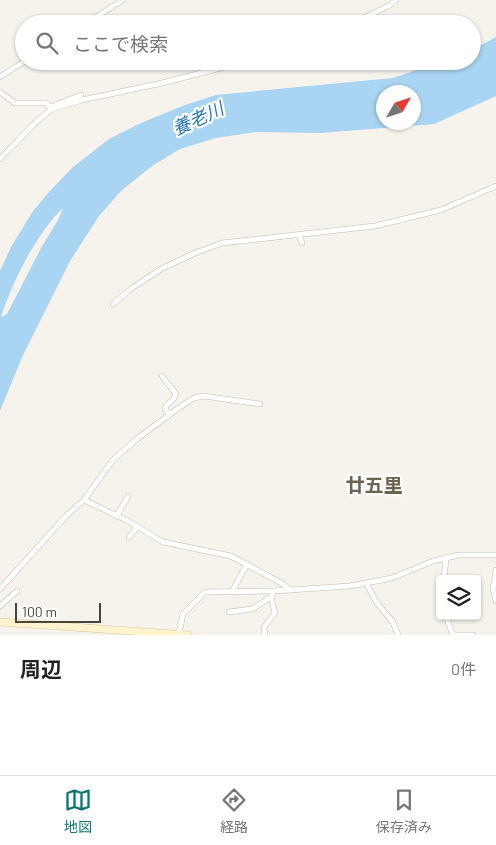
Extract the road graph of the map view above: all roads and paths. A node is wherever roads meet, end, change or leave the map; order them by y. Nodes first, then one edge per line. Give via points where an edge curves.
1 (123, 0) edge
2 (396, 0) edge
3 (99, 15) edge
4 (370, 15) edge
5 (15, 67) edge
6 (213, 70) edge
7 (0, 77) edge
8 (0, 92) edge
9 (81, 95) dead end
10 (45, 96) dead end
11 (49, 107) junction
12 (0, 159) edge
13 (496, 186) edge
14 (299, 234) junction
15 (302, 243) dead end
16 (113, 304) dead end
17 (162, 376) dead end
18 (260, 404) dead end
19 (169, 414) junction
20 (128, 496) dead end
21 (84, 500) junction
22 (118, 516) junction
23 (137, 526) junction
24 (129, 537) dead end
25 (496, 555) edge
26 (446, 558) junction
27 (247, 564) junction
28 (496, 570) edge
29 (444, 575) edge
30 (366, 582) junction
31 (0, 589) edge
32 (290, 590) junction
33 (17, 591) dead end
34 (274, 591) junction
35 (232, 592) junction
36 (271, 597) junction
37 (496, 600) edge
38 (0, 606) edge
39 (229, 612) dead end
40 (448, 620) edge
41 (0, 622) edge
42 (179, 634) edge
43 (188, 635) edge
44 (265, 635) edge
45 (398, 635) edge
46 (453, 635) edge
47 (473, 635) edge

1 - 3 street
2 - 4 street
5 - 7 street
6 - 11 street
8 - 11 street via 15,103
9 - 11 street
10 - 11 street
11 - 12 street
13 - 14 street via 428,214 375,226
14 - 15 street
14 - 16 street via 230,241 195,253 161,269
17 - 19 street via 176,394 166,406
18 - 19 street via 204,396 194,398
19 - 21 street via 113,460
20 - 22 street
21 - 22 street
21 - 31 street
22 - 23 street
23 - 24 street
23 - 27 street via 163,542 231,556
25 - 26 street
26 - 29 street
26 - 30 street via 392,578
27 - 32 street
27 - 35 street
28 - 37 street via 493,590
30 - 32 street
30 - 45 street
32 - 34 street
33 - 38 street
34 - 35 street
34 - 36 street
35 - 42 street via 205,592 183,614
36 - 39 street via 252,609
36 - 44 street via 276,612 264,627
40 - 46 street
41 - 42 main road
42 - 43 main road
46 - 47 street

